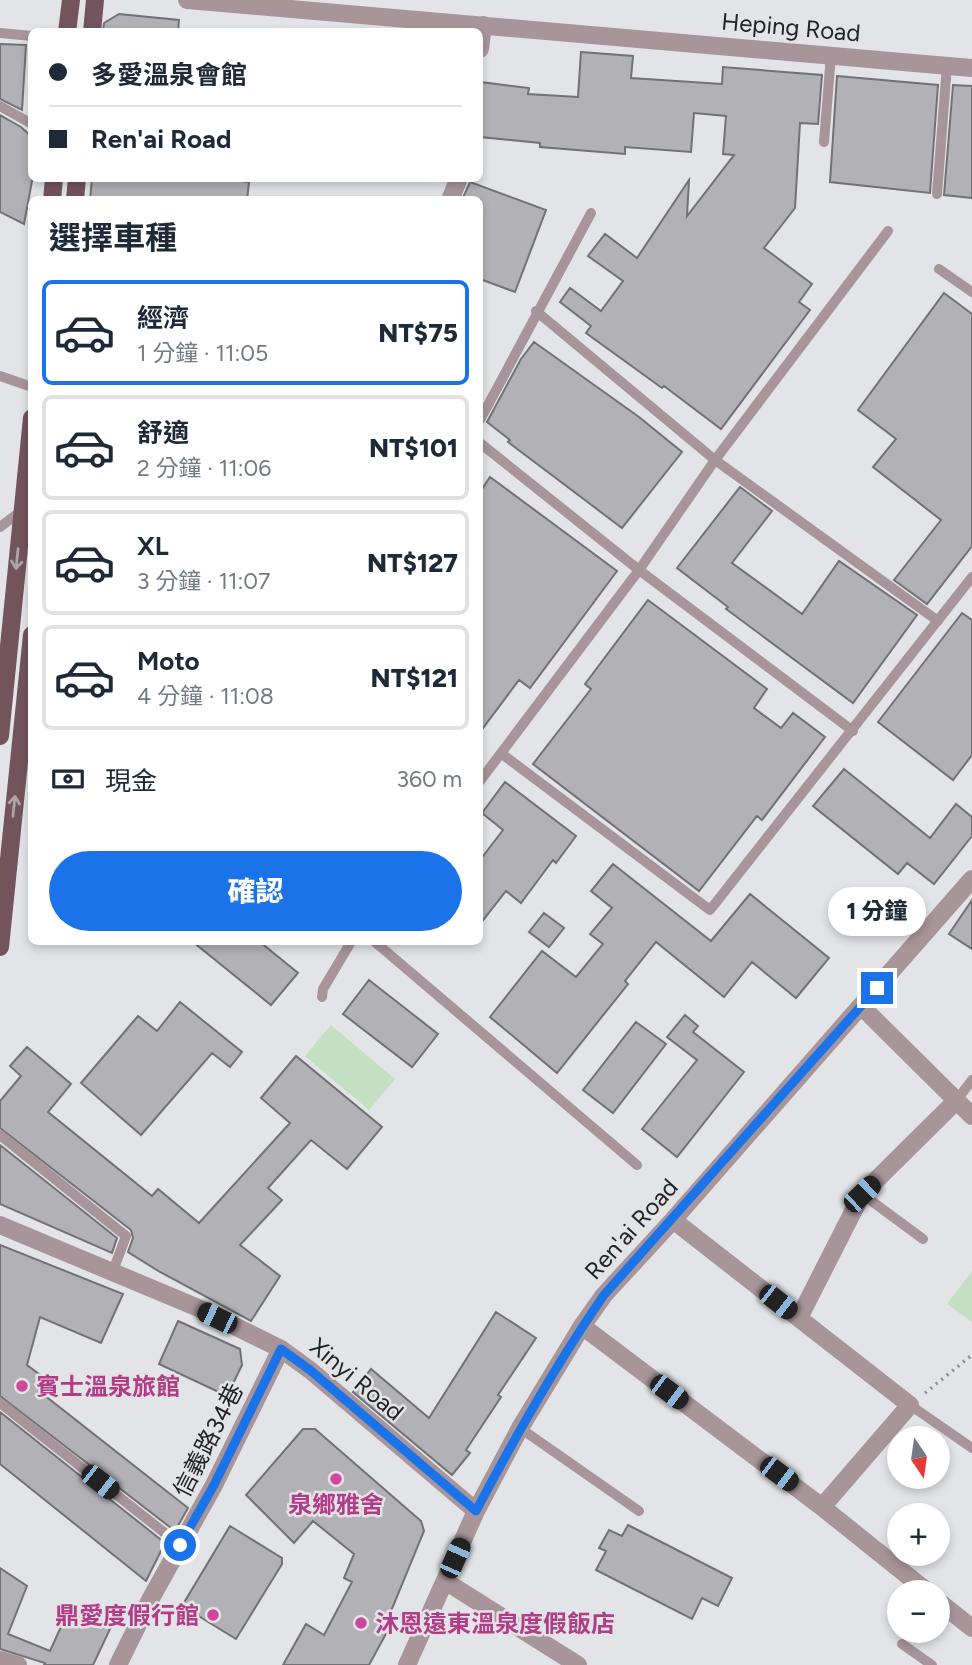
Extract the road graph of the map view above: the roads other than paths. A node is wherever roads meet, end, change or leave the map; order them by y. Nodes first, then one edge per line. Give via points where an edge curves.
1 (71, 0) edge
2 (94, 0) edge
3 (187, 0) edge
4 (483, 25) junction
5 (68, 28) edge
6 (92, 28) edge
7 (483, 28) edge
8 (0, 33) edge
9 (28, 36) edge
10 (831, 55) junction
11 (947, 65) junction
12 (972, 68) edge
13 (0, 106) edge
14 (28, 122) edge
15 (824, 142) dead end
16 (937, 194) dead end
17 (591, 213) dead end
18 (888, 231) dead end
19 (939, 270) dead end
20 (972, 292) edge
21 (536, 311) junction
22 (0, 376) edge
23 (28, 386) edge
24 (483, 414) edge
25 (483, 445) edge
26 (715, 460) junction
27 (28, 484) edge
28 (27, 509) edge
29 (0, 527) edge
30 (639, 570) junction
31 (972, 578) edge
32 (938, 621) junction
33 (2, 689) edge
34 (28, 692) edge
35 (28, 701) edge
36 (853, 731) junction
37 (0, 736) edge
38 (502, 754) junction
39 (483, 777) edge
40 (972, 879) edge
41 (349, 945) edge
42 (379, 945) edge
43 (0, 947) edge
44 (321, 997) dead end
45 (861, 1006) junction
46 (972, 1080) edge
47 (956, 1101) junction
48 (972, 1116) edge
49 (0, 1135) edge
50 (637, 1165) dead end
51 (862, 1194) junction
52 (673, 1220) junction
53 (0, 1225) edge
54 (923, 1239) dead end
55 (113, 1271) junction
56 (799, 1318) junction
57 (582, 1326) junction
58 (281, 1349) junction
59 (0, 1403) edge
60 (911, 1405) junction
61 (520, 1428) junction
62 (972, 1448) edge
63 (822, 1507) junction
64 (476, 1511) junction
65 (639, 1511) dead end
66 (180, 1545) junction
67 (913, 1580) edge
68 (445, 1581) junction
69 (950, 1611) edge
70 (972, 1628) edge
71 (902, 1644) dead end
72 (0, 1660) edge
73 (18, 1665) edge
74 (118, 1665) edge
75 (407, 1665) edge
76 (578, 1665) edge
77 (932, 1665) edge

1 - 5 main road
2 - 6 main road
3 - 4 street, Heping Road
4 - 7 street
4 - 10 street, Heping Road
8 - 9 lane
10 - 11 street, Heping Road
10 - 15 lane
11 - 12 street, Heping Road
11 - 16 lane
13 - 14 lane
17 - 21 lane
18 - 26 lane
19 - 20 lane
21 - 24 lane
21 - 26 lane
22 - 23 lane
25 - 30 lane
26 - 30 lane
26 - 32 lane
27 - 28 main road
28 - 29 lane
28 -> 33 main road
30 - 36 lane
30 - 38 lane
31 - 32 lane
32 - 36 lane
33 - 34 street
33 - 37 main road
43 -> 35 main road
36 - 38 lane via 710,910
38 - 39 lane
40 - 45 street, Ren'ai Road
41 - 44 lane
42 - 50 lane
45 - 47 street
45 - 52 street, Ren'ai Road
46 - 47 lane
47 - 48 street
47 - 51 street
49 - 55 lane via 126,1236
51 - 54 lane
51 - 56 street
52 - 56 street
52 - 57 street, Ren'ai Road via 604,1295
53 - 55 street, Xinyi Road
55 - 58 street, Xinyi Road
56 - 60 street
57 - 61 street, Ren'ai Road
57 - 63 street
58 - 64 street, Xinyi Road
58 - 66 street, 信義路34巷
59 - 66 lane
60 - 62 lane
60 - 63 street
61 - 64 street, Ren'ai Road
61 - 65 lane
63 - 67 street
64 - 68 street, Ren'ai Road
66 - 74 street, 信義路34巷
68 - 75 street, Ren'ai Road
68 - 76 street
69 - 70 street
71 - 77 lane
72 - 73 street

